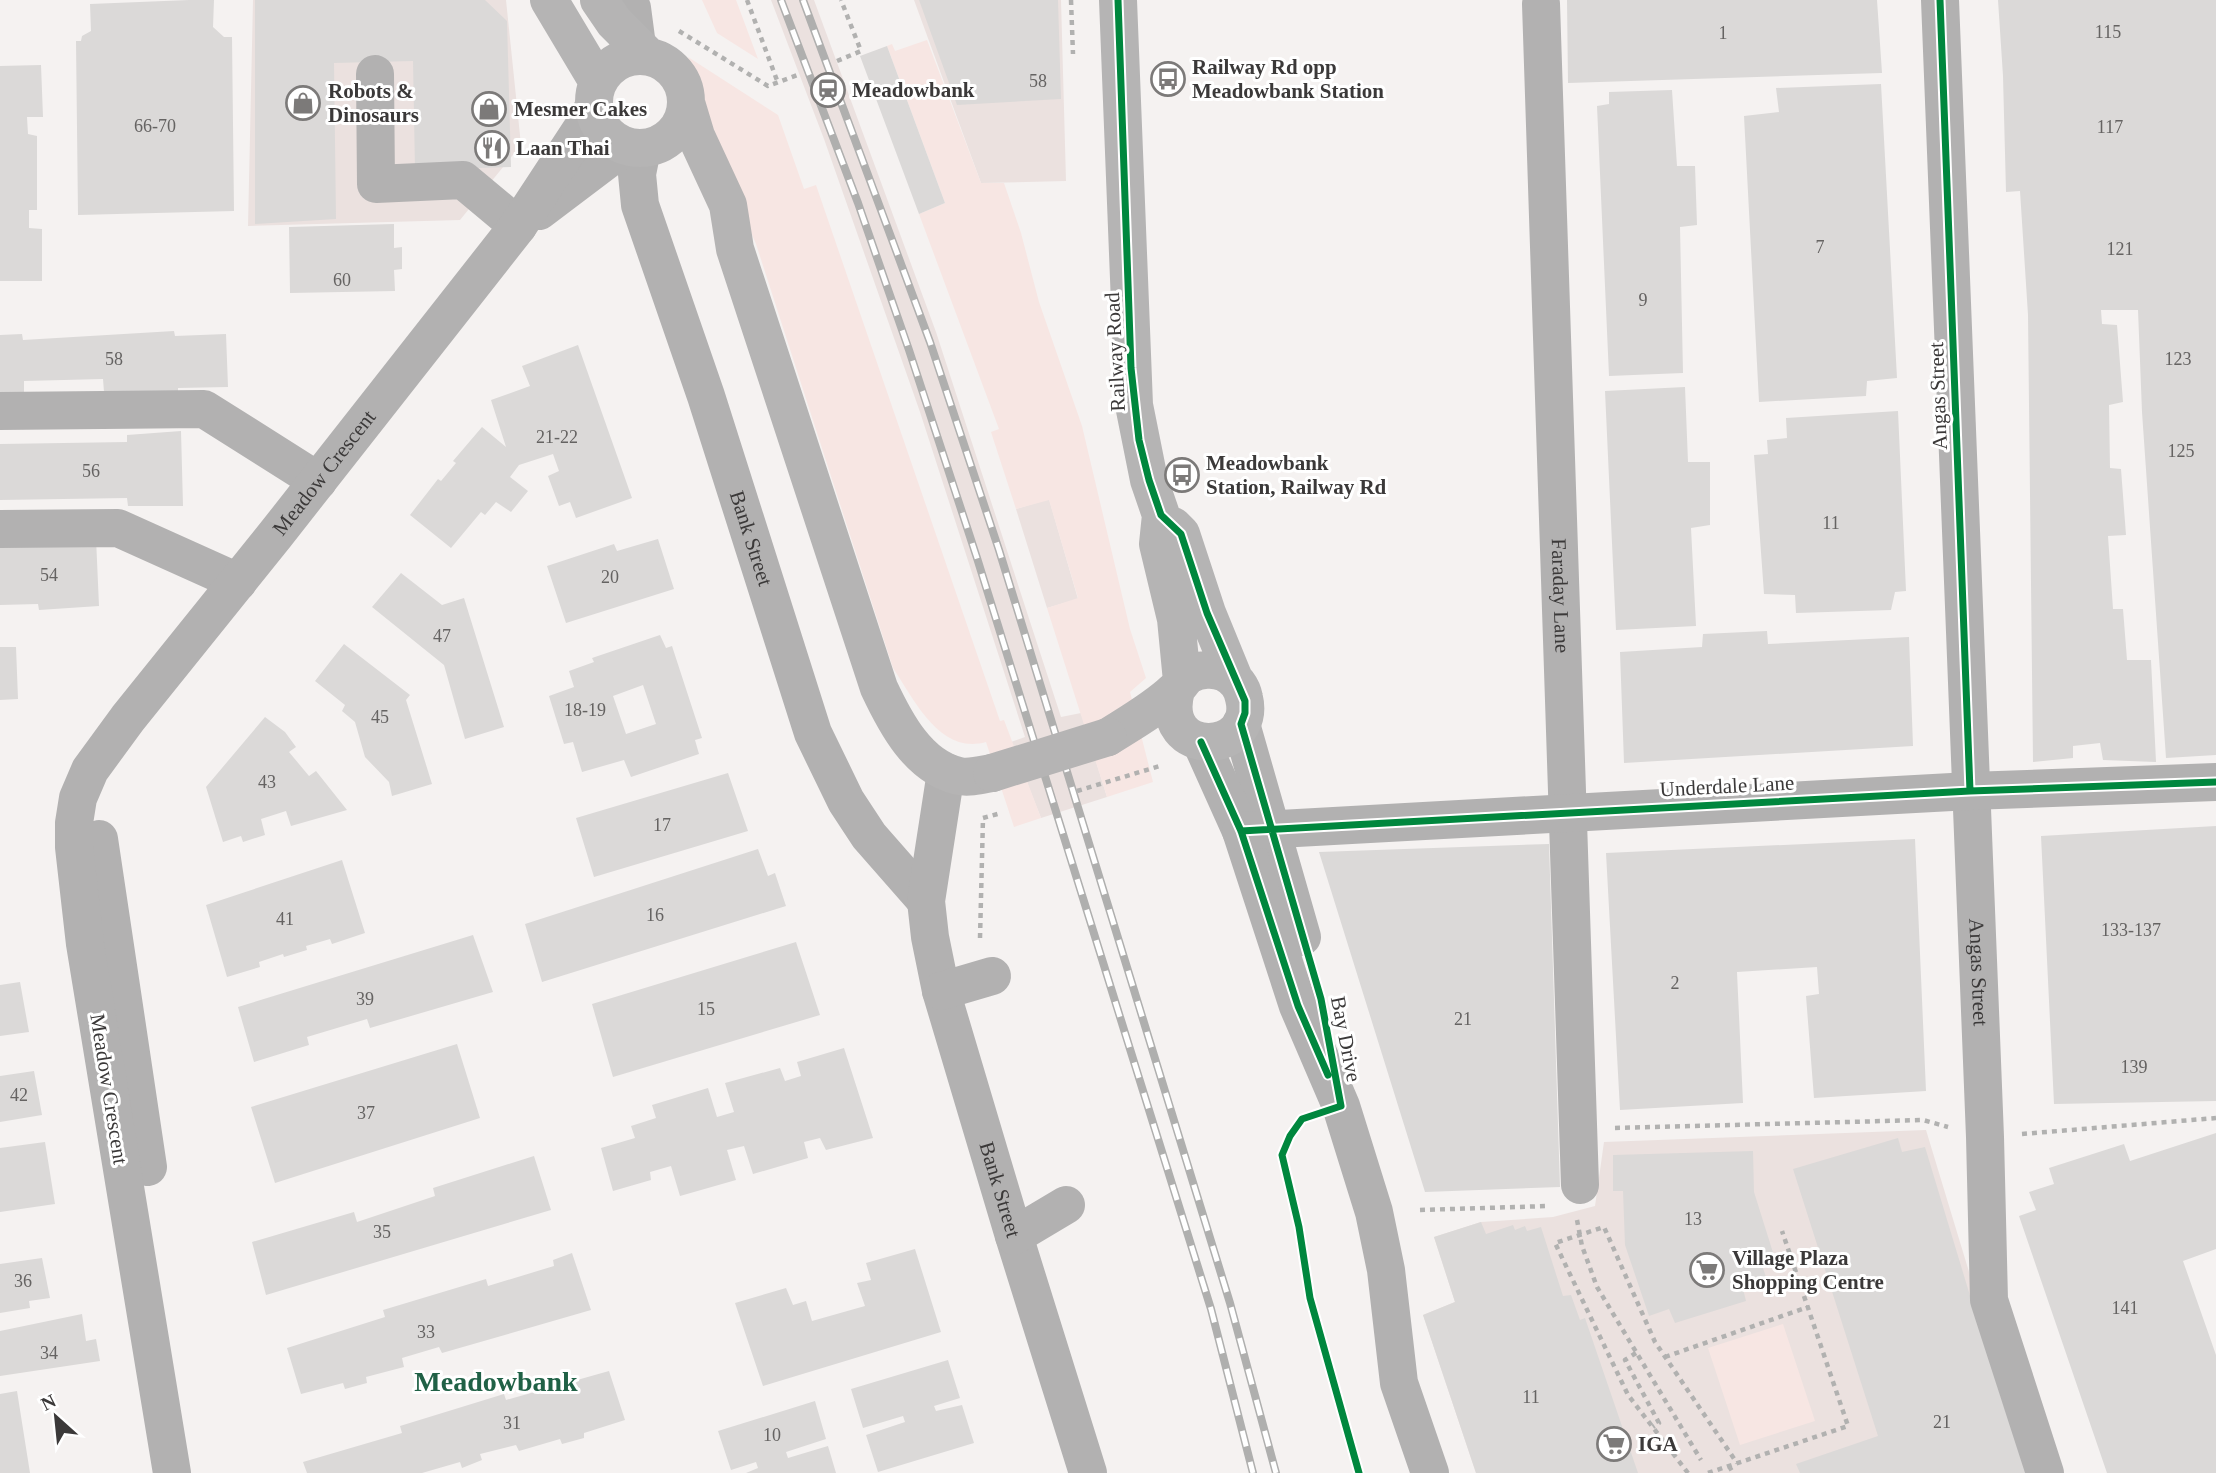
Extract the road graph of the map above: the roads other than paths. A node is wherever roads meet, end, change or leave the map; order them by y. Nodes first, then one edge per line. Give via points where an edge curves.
1 (550, 0) edge
2 (599, 0) edge
3 (627, 0) edge
4 (1118, 0) edge
5 (1940, 0) edge
6 (1541, 4) dead end
7 (642, 51) junction
8 (375, 74) dead end
9 (596, 95) junction
10 (687, 106) junction
11 (641, 147) junction
12 (518, 226) junction
13 (735, 249) junction
14 (0, 411) edge
15 (318, 481) junction
16 (1161, 515) junction
17 (0, 529) edge
18 (238, 582) junction
19 (1234, 679) junction
20 (1179, 686) junction
21 (128, 718) junction
22 (1241, 724) junction
23 (1130, 731) junction
24 (1193, 738) junction
25 (946, 772) junction
26 (2216, 782) edge
27 (1970, 791) junction
28 (1568, 812) junction
29 (1255, 830) junction
30 (926, 901) junction
31 (992, 976) road end
32 (942, 991) junction
33 (1580, 1185) dead end
34 (1066, 1205) dead end
35 (1014, 1236) junction
36 (172, 1473) edge
37 (195, 1473) edge
38 (1088, 1473) edge
39 (1430, 1473) edge
40 (2045, 1473) edge

1 - 9 main road
2 - 7 main road
3 - 7 street
4 - 16 main road, Railway Road via 1134,405
5 - 27 street, Angas Street
6 - 28 street, Faraday Lane
7 - 9 main road via 608,69
7 - 10 main road via 673,68 681,79
8 - 12 street via 376,184 463,180
9 - 11 main road via 598,122 606,135
9 - 12 street, Meadow Crescent via 585,124
10 - 11 main road via 677,131 667,140
10 - 13 main road via 728,205
11 - 12 street, Meadow Crescent
11 - 13 main road via 672,159 692,180
11 - 30 street, Bank Street via 637,174 640,205 813,733 846,802
12 - 15 street, Meadow Crescent
13 - 25 main road via 880,688 914,746
14 - 15 street via 204,409
15 - 18 street, Meadow Crescent
16 - 19 main road, Railway Road via 1181,534
16 - 20 main road, Railway Road via 1158,544 1176,620
17 - 18 street via 118,528
18 - 21 street, Meadow Crescent
19 - 20 main road via 1212,670 1190,674
19 - 22 main road via 1245,701
20 - 23 main road
20 - 24 main road via 1172,712
21 - 36 street, Meadow Crescent via 90,770 78,798 74,847 85,944
21 - 37 street, Meadow Crescent via 102,807 98,842
22 - 24 main road via 1223,740 1212,743
22 - 29 street, Bay Drive
23 - 24 main road
23 - 25 main road, bridge via 992,773 961,776
24 - 29 street, Bay Drive
25 - 30 street, Bank Street
26 - 27 street, Underdale Lane
27 - 28 street, Underdale Lane
27 - 40 street, Angas Street via 1989,1300
28 - 29 street, Underdale Lane
28 - 33 street, Faraday Lane
29 - 39 street, Bay Drive via 1298,1006 1341,1106 1374,1212 1399,1383
30 - 32 street, Bank Street
31 - 32 street
32 - 35 street, Bank Street
34 - 35 street
35 - 38 street, Bank Street

